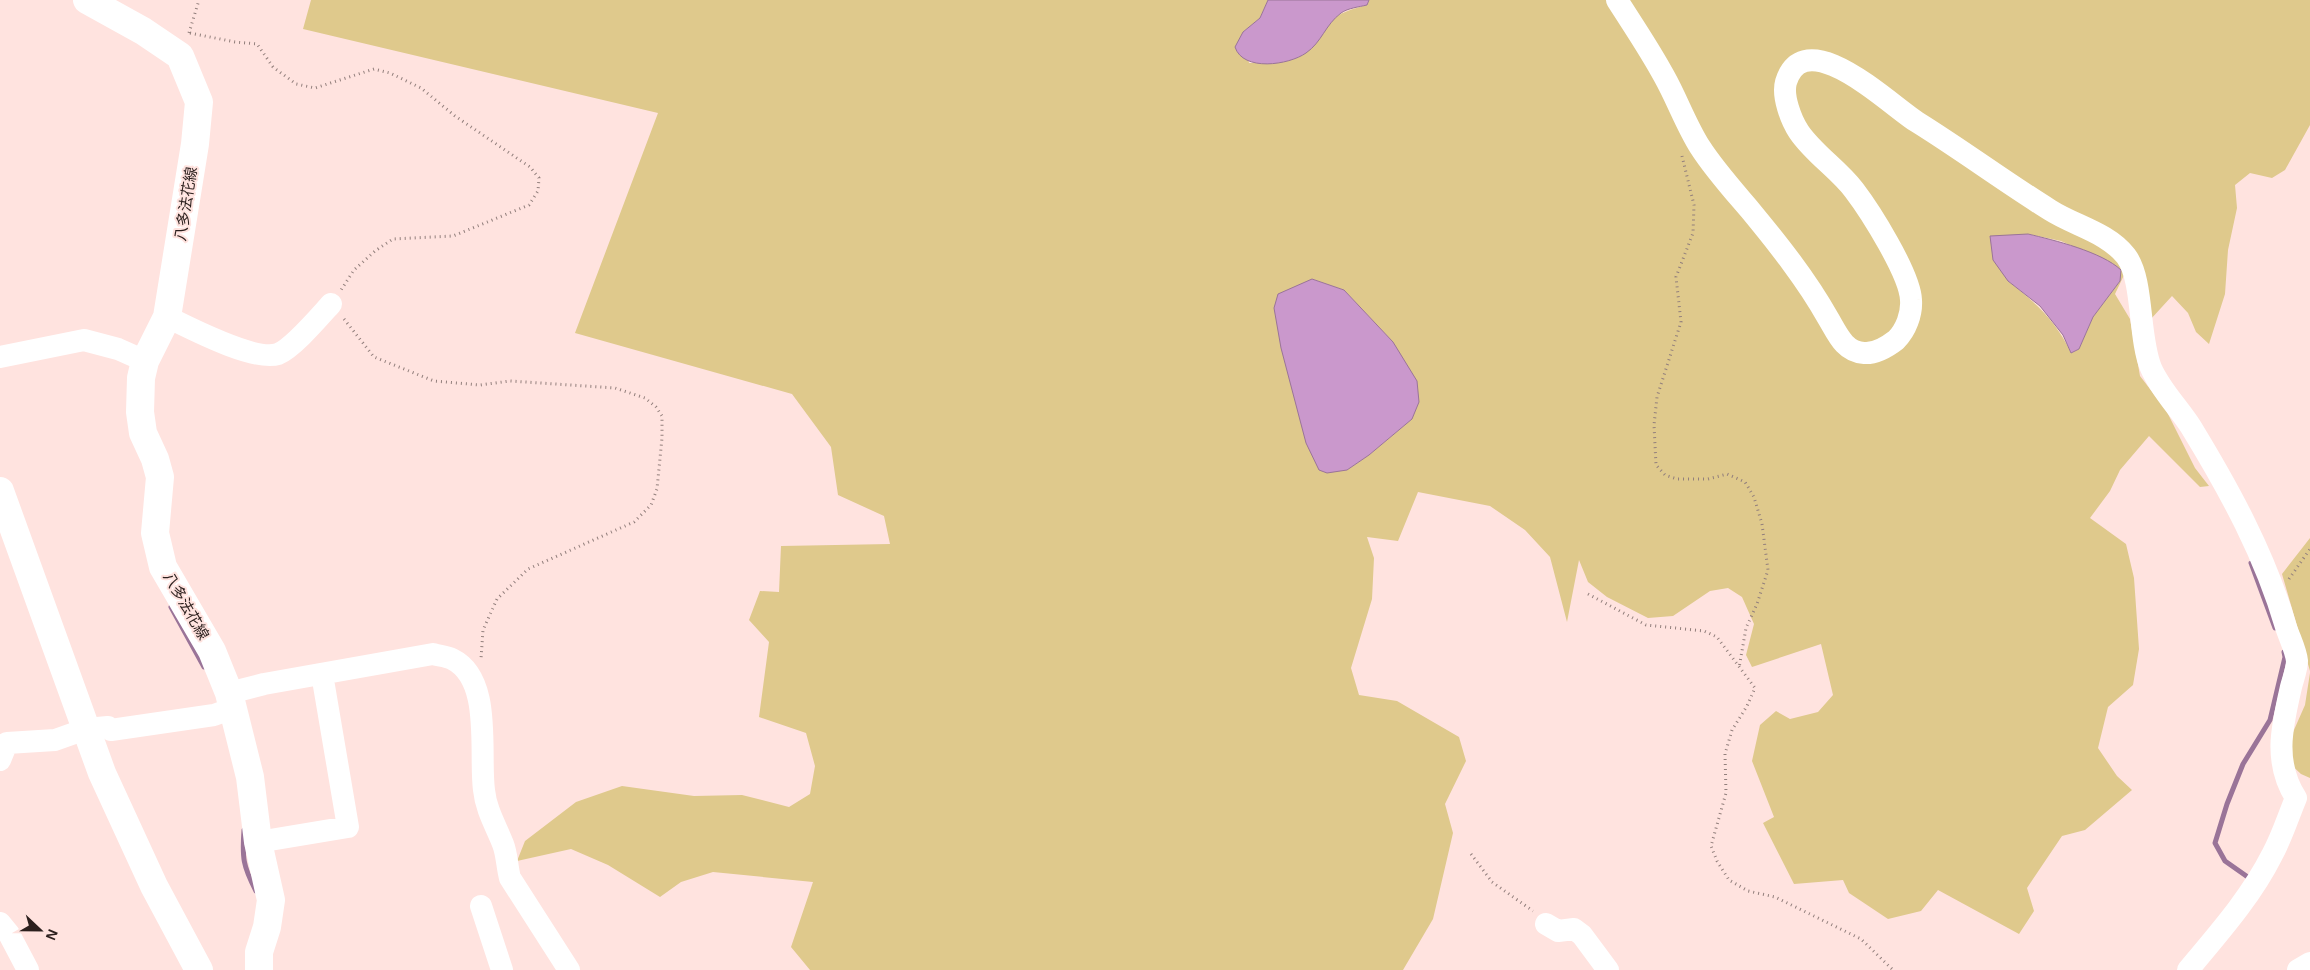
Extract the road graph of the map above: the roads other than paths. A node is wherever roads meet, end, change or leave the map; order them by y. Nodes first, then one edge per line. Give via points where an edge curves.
1 (87, 0) edge
2 (1617, 0) edge
3 (331, 304) road end
4 (166, 317) junction
5 (0, 357) edge
6 (145, 361) junction
7 (0, 491) edge
8 (322, 674) junction
9 (226, 707) junction
10 (86, 729) junction
11 (0, 760) edge
12 (258, 842) junction
13 (481, 906) dead end
14 (0, 923) edge
15 (1546, 924) road end
16 (2310, 963) edge
17 (28, 970) edge
18 (199, 970) edge
19 (259, 970) edge
20 (502, 970) edge
21 (569, 970) edge
22 (1608, 970) edge
23 (2188, 970) edge
24 (2298, 970) edge

1 - 4 main road, 八多法花線 via 143,31 185,44 199,102
2 - 23 street via 1666,78 1700,147 1784,252 1841,341 1860,354 1876,352 1901,335 1910,314 1912,296 1905,276 1871,215 1852,188 1797,129 1784,86 1790,73 1801,62 1817,59 1862,81 1903,114 2056,214 2081,224 2128,258 2135,279 2144,347 2152,372 2188,422 2233,498 2278,599 2297,662 2280,745 2281,764 2296,798 2272,855 2256,882
3 - 4 street via 278,354 256,354 220,342
4 - 6 main road, 八多法花線
5 - 6 street via 84,340 118,349
6 - 9 main road, 八多法花線 via 140,412 143,432 160,477 155,533 163,567 212,651
7 - 10 main road
8 - 9 street via 264,684
8 - 12 street via 348,827
8 - 21 street via 433,654 452,659 465,670 478,691 487,809 504,847 510,878
9 - 10 street via 111,730 108,726
9 - 12 main road, 八多法花線 via 250,777
10 - 11 street via 55,740 7,743
10 - 18 main road via 102,773 154,886
12 - 19 main road, 八多法花線 via 271,900 259,952
13 - 20 street
14 - 17 street
15 - 22 street via 1558,931 1574,929
16 - 24 street

